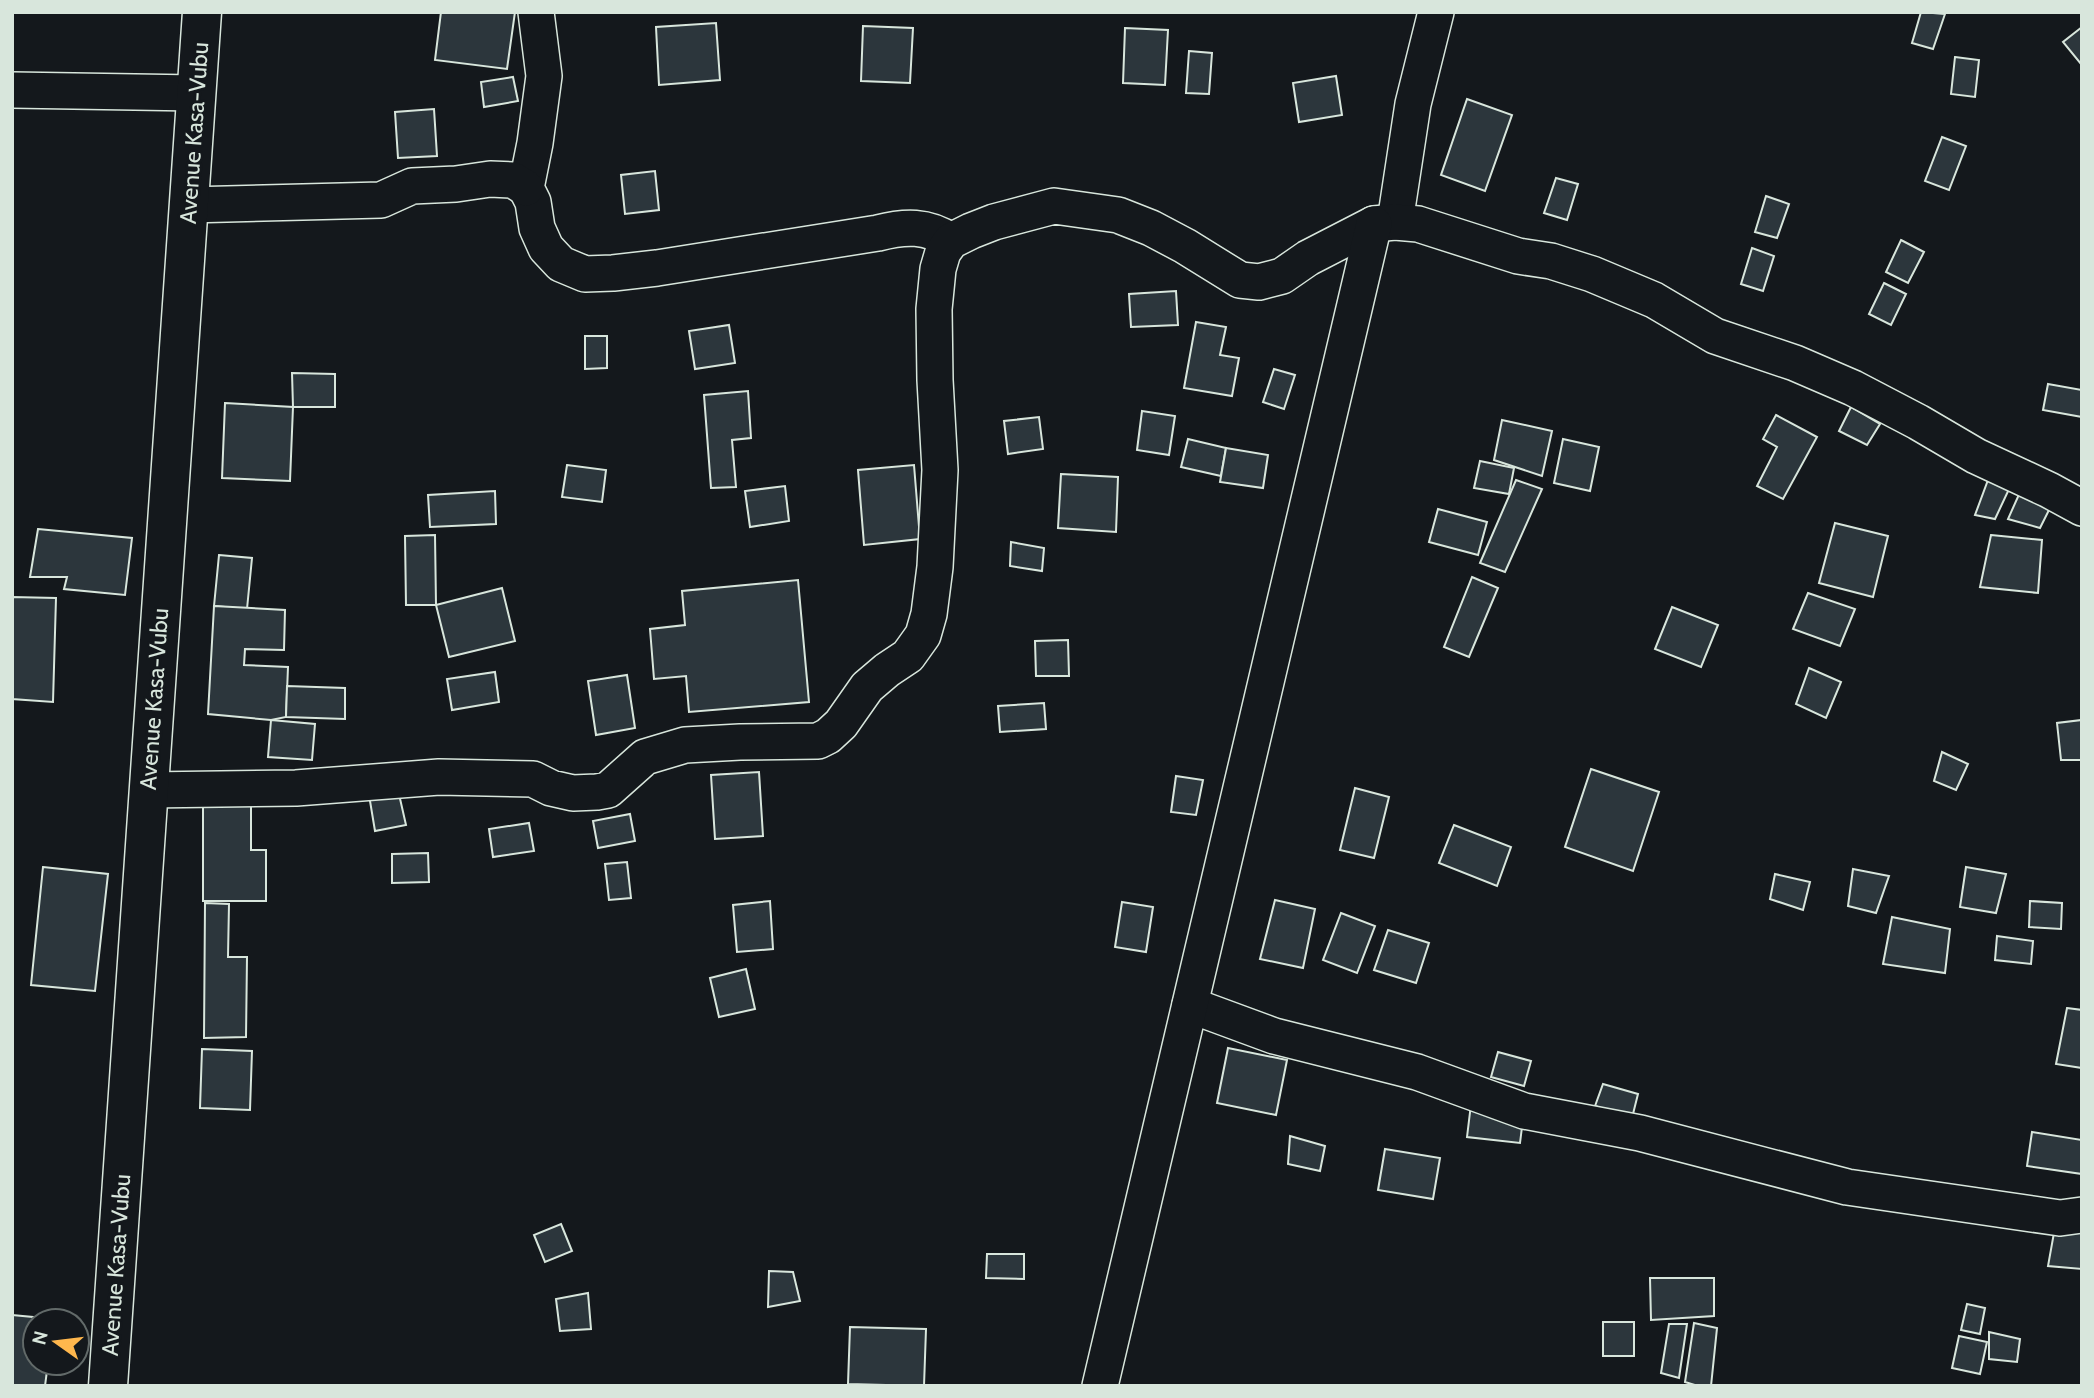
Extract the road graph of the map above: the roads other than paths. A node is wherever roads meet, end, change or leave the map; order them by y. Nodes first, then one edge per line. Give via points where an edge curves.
1 (202, 12) edge
2 (536, 12) edge
3 (1436, 12) edge
4 (12, 90) edge
5 (196, 93) junction
6 (526, 188) junction
7 (188, 205) junction
8 (1384, 223) junction
9 (951, 241) junction
10 (2082, 508) edge
11 (148, 790) junction
12 (1189, 1005) junction
13 (2082, 1215) edge
14 (108, 1386) edge
15 (1100, 1386) edge

1 - 5 highway, Avenue Kasa-Vubu
2 - 6 street via 544,76
3 - 8 street
4 - 5 street
5 - 7 highway, Avenue Kasa-Vubu
6 - 7 street via 513,180 490,179 412,186 381,200
6 - 9 street via 546,248 561,264 585,274 657,268 899,228 939,233
7 - 11 highway, Avenue Kasa-Vubu
8 - 9 street via 1308,258 1282,276 1259,282 1240,280 1151,228 1086,209 1054,206 994,222
8 - 10 street via 1418,224 1592,274 1654,300 1715,336 1853,388
8 - 12 street
9 - 11 street via 938,269 934,309 940,470 929,614 923,635 908,656 867,687 828,736 818,741 685,746 645,757 608,790 597,792 573,793 533,779 439,777 296,788
11 - 14 highway, Avenue Kasa-Vubu
12 - 13 street via 1274,1036 1418,1072 1524,1111 1640,1133 1847,1187 2060,1218
12 - 15 street

